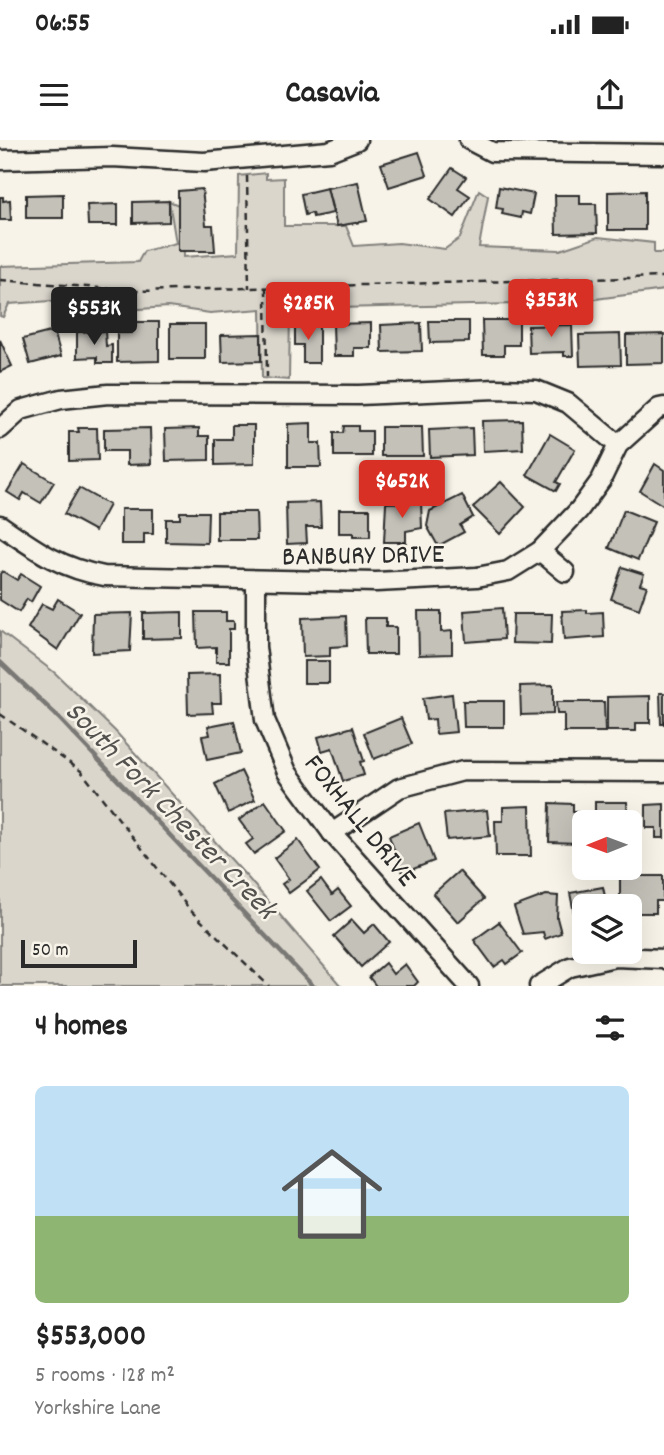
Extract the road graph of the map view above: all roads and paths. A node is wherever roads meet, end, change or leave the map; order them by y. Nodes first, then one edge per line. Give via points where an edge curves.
1 (357, 140) edge
2 (469, 140) edge
3 (112, 148) edge
4 (664, 154) edge
5 (247, 158) junction
6 (0, 160) edge
7 (664, 277) edge
8 (0, 280) edge
9 (249, 288) junction
10 (266, 288) junction
11 (267, 394) junction
12 (664, 407) edge
13 (0, 429) edge
14 (618, 445) junction
15 (0, 525) edge
16 (540, 551) junction
17 (565, 572) dead end
18 (256, 580) junction
19 (0, 714) edge
20 (664, 772) edge
21 (332, 833) junction
22 (664, 959) edge
23 (269, 986) edge
24 (469, 986) edge
25 (539, 986) edge

1 - 5 street via 330,151
2 - 4 street via 492,152
3 - 5 street via 204,162
3 - 6 street
5 - 9 path
7 - 10 path
8 - 9 path via 138,291
9 - 10 path
10 - 11 path
11 - 13 street via 107,394 61,399 21,410
11 - 14 street via 536,390 568,403
12 - 14 street, BANBURY DRIVE
14 - 16 street, BANBURY DRIVE via 579,510
15 - 18 street, BANBURY DRIVE via 77,571 104,576
16 - 17 street
16 - 18 street, BANBURY DRIVE via 508,571 477,577 376,582
18 - 21 street, FOXHALL DRIVE via 256,647 265,720 287,772
19 - 23 path via 81,771 191,911
20 - 21 street via 463,771 399,788
21 - 24 street, FOXHALL DRIVE
22 - 25 street via 615,957 570,967

